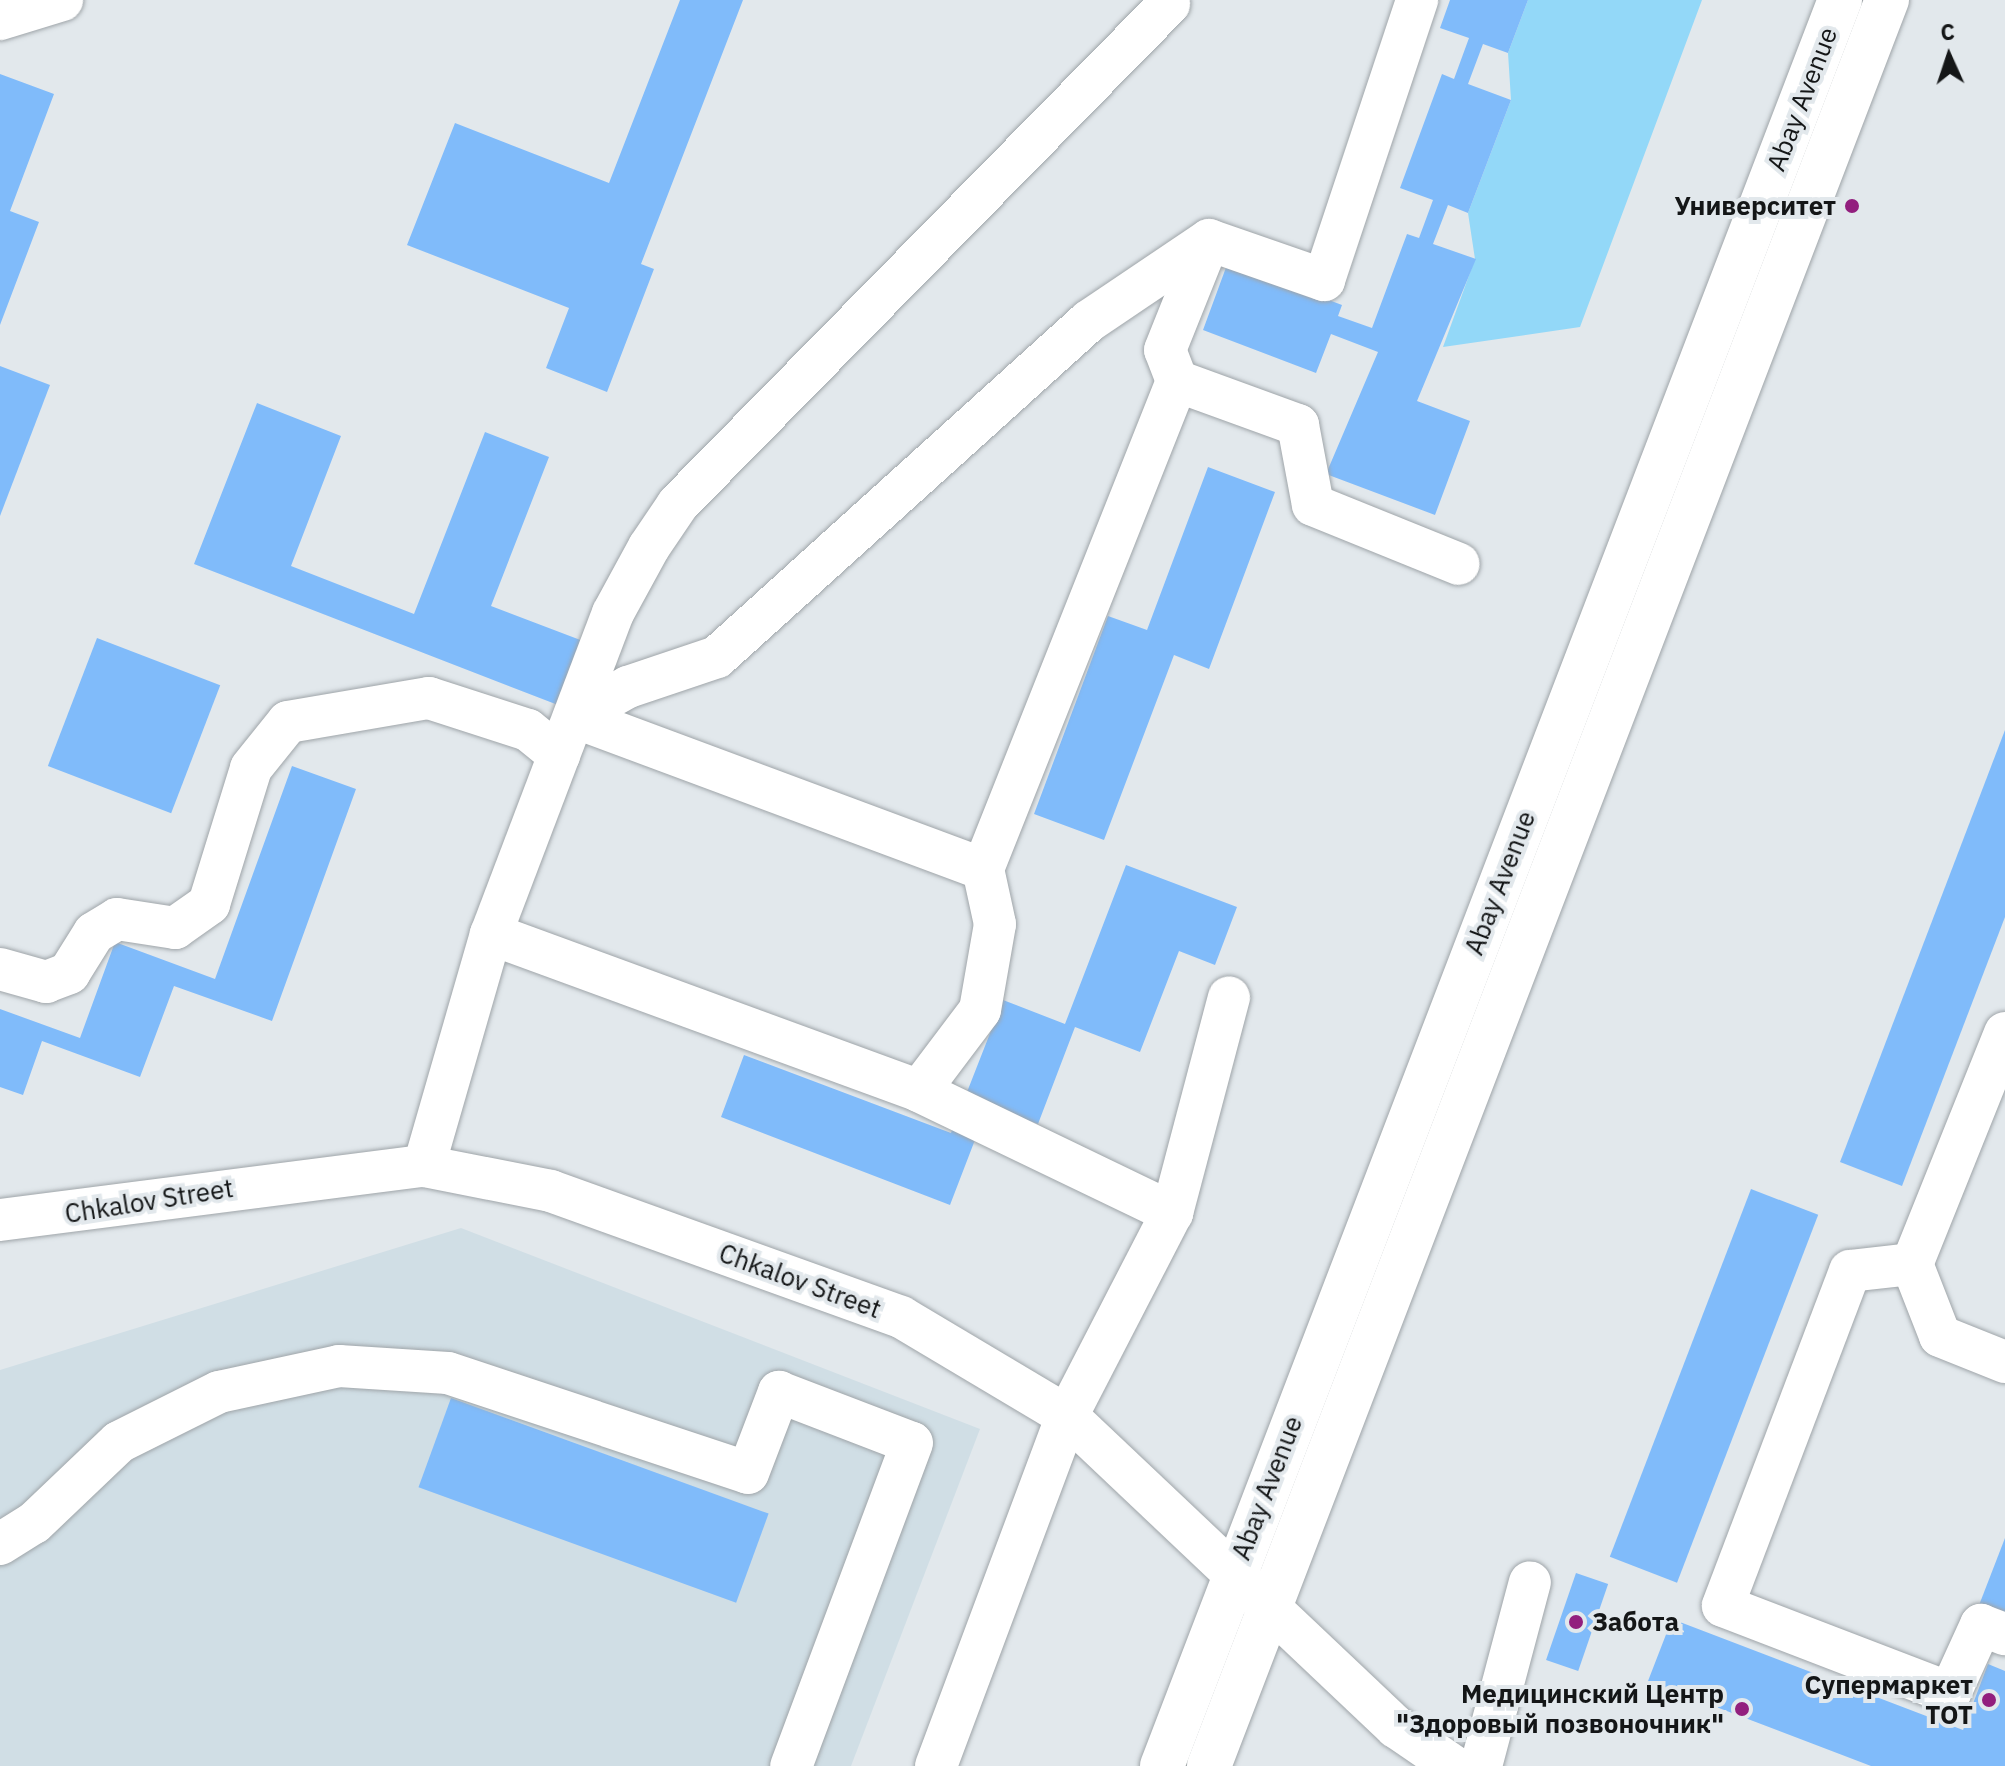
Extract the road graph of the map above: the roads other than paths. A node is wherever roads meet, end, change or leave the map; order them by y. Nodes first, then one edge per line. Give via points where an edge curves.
1 (62, 0) edge
2 (1417, 0) edge
3 (1840, 0) edge
4 (1887, 0) edge
5 (1169, 4) dead end
6 (0, 19) edge
7 (1209, 240) junction
8 (1177, 381) junction
9 (1459, 564) dead end
10 (574, 717) junction
11 (559, 755) junction
12 (983, 869) junction
13 (491, 934) junction
14 (0, 969) edge
15 (1229, 997) dead end
16 (2005, 1033) edge
17 (919, 1091) junction
18 (424, 1166) junction
19 (1172, 1213) junction
20 (0, 1220) edge
21 (1912, 1264) junction
22 (2005, 1362) edge
23 (1067, 1416) junction
24 (0, 1544) edge
25 (1234, 1573) junction
26 (1530, 1582) dead end
27 (1270, 1607) junction
28 (2005, 1634) edge
29 (791, 1766) edge
30 (936, 1766) edge
31 (1162, 1766) edge
32 (1209, 1766) edge
33 (1453, 1766) edge
34 (1481, 1766) edge

1 - 6 street
2 - 7 street via 1324,280
3 - 25 main road, Abay Avenue
4 - 27 main road, Abay Avenue
5 - 10 street via 678,504 613,613
7 - 8 street via 1165,350
7 - 10 street via 1089,321 717,657 672,678 628,687
8 - 9 street via 1298,425 1313,505
8 - 12 street
10 - 11 street
10 - 12 street
11 - 13 street
11 - 14 street via 528,730 429,698 288,722 251,768 209,904 175,928 117,919 94,933 69,973 46,982
12 - 17 street via 995,924 980,1010
13 - 17 street
13 - 18 street
15 - 19 street
16 - 21 street
17 - 19 street
18 - 20 street, Chkalov Street
18 - 23 street, Chkalov Street via 551,1191 901,1317
19 - 23 street
21 - 22 street via 1940,1336
21 - 28 street via 1850,1271 1723,1606 1950,1693 1981,1625
23 - 25 street, Chkalov Street
23 - 30 street
24 - 29 street via 34,1523 119,1442 219,1392 339,1366 448,1373 748,1473 779,1392 912,1443
25 - 27 street, Chkalov Street
25 - 31 main road, Abay Avenue
26 - 34 street
27 - 32 main road, Abay Avenue
27 - 33 street, Chkalov Street via 1396,1727

